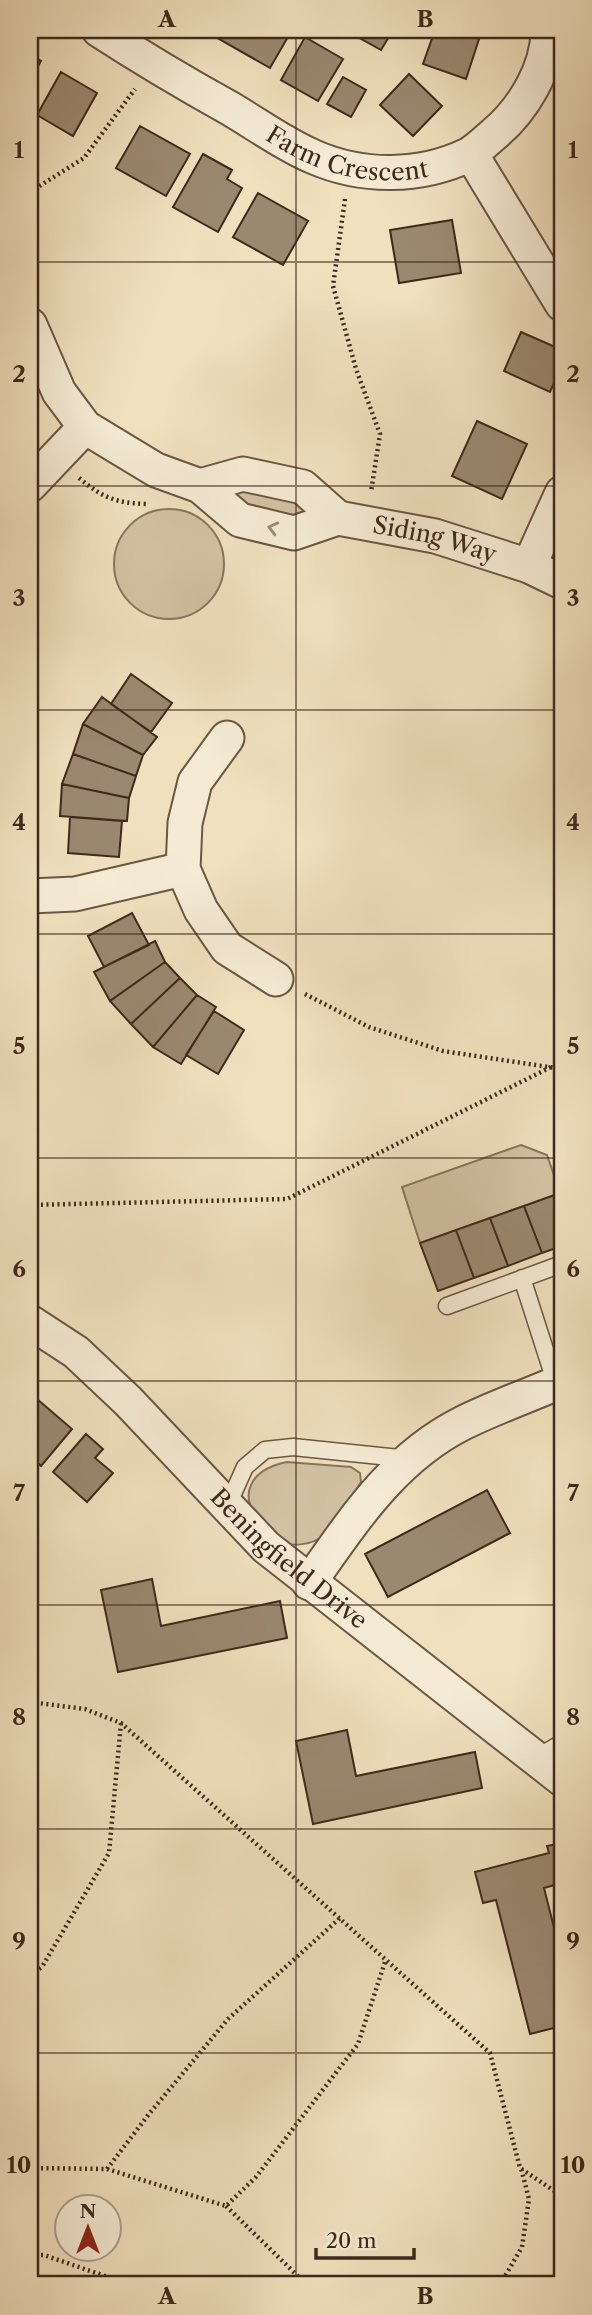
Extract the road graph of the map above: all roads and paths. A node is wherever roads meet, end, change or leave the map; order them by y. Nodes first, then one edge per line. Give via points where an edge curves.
1 (99, 30) edge
2 (548, 30) edge
3 (153, 65) junction
4 (471, 154) junction
5 (352, 168) junction
6 (30, 192) edge
7 (562, 304) edge
8 (30, 325) edge
9 (85, 427) junction
10 (30, 485) edge
11 (200, 486) junction
12 (562, 493) edge
13 (352, 520) junction
14 (529, 566) junction
15 (562, 582) edge
16 (227, 738) dead end
17 (183, 869) junction
18 (30, 896) edge
19 (276, 979) joint
20 (551, 1067) junction
21 (562, 1069) edge
22 (30, 1205) edge
23 (562, 1264) edge
24 (522, 1278) junction
25 (447, 1306) dead end
26 (30, 1322) edge
27 (559, 1382) edge
28 (409, 1459) junction
29 (227, 1507) junction
30 (310, 1583) junction
31 (30, 1702) edge
32 (121, 1723) junction
33 (562, 1743) edge
34 (534, 1759) junction
35 (562, 1779) edge
36 (340, 1918) junction
37 (386, 1959) junction
38 (30, 1975) edge
39 (30, 2168) edge
40 (520, 2168) junction
41 (107, 2169) junction
42 (562, 2196) edge
43 (226, 2206) junction
44 (30, 2255) edge
45 (131, 2285) edge
46 (307, 2285) edge
47 (500, 2285) edge

1 - 3 street, Farm Crescent
2 - 4 street, Farm Crescent via 548,49 522,105
3 - 5 street, Farm Crescent via 314,157
3 - 6 path via 84,158
4 - 5 street, Farm Crescent via 409,172 378,174
4 - 7 street
5 - 13 path via 333,286 380,434
8 - 9 street, Siding Way via 59,392
9 - 10 street
9 - 11 street, Siding Way via 156,470
11 - 13 street, Siding Way via 243,474 303,487
13 -> 11 street, Siding Way via 294,533 240,520
12 - 14 street
13 - 14 street, Siding Way via 435,536
14 - 15 street, Siding Way
16 - 17 street via 195,782 185,823
17 - 18 street via 75,894
17 - 19 street via 201,911 227,948
19 - 20 path via 369,1027 443,1051
20 - 21 path
20 - 22 path via 287,1199
23 - 24 lane
24 - 25 lane
24 - 27 lane
26 - 29 street, Beningfield Drive via 76,1352
27 - 28 street via 462,1423
28 - 29 lane via 293,1447 265,1450 246,1467
28 - 30 street via 363,1506
29 - 30 street, Beningfield Drive
30 - 34 street, Beningfield Drive
31 - 32 path via 85,1709
32 - 36 path
32 - 38 path via 109,1853 42,1967
33 - 34 lane
34 - 35 street, Beningfield Drive
36 - 37 path
36 - 41 path via 228,2020
37 - 40 path via 491,2053
37 - 43 path via 358,2044 256,2177
39 - 41 path
40 - 42 path
40 - 47 path via 529,2199 522,2247
41 - 43 path
43 - 46 path
44 - 45 path

